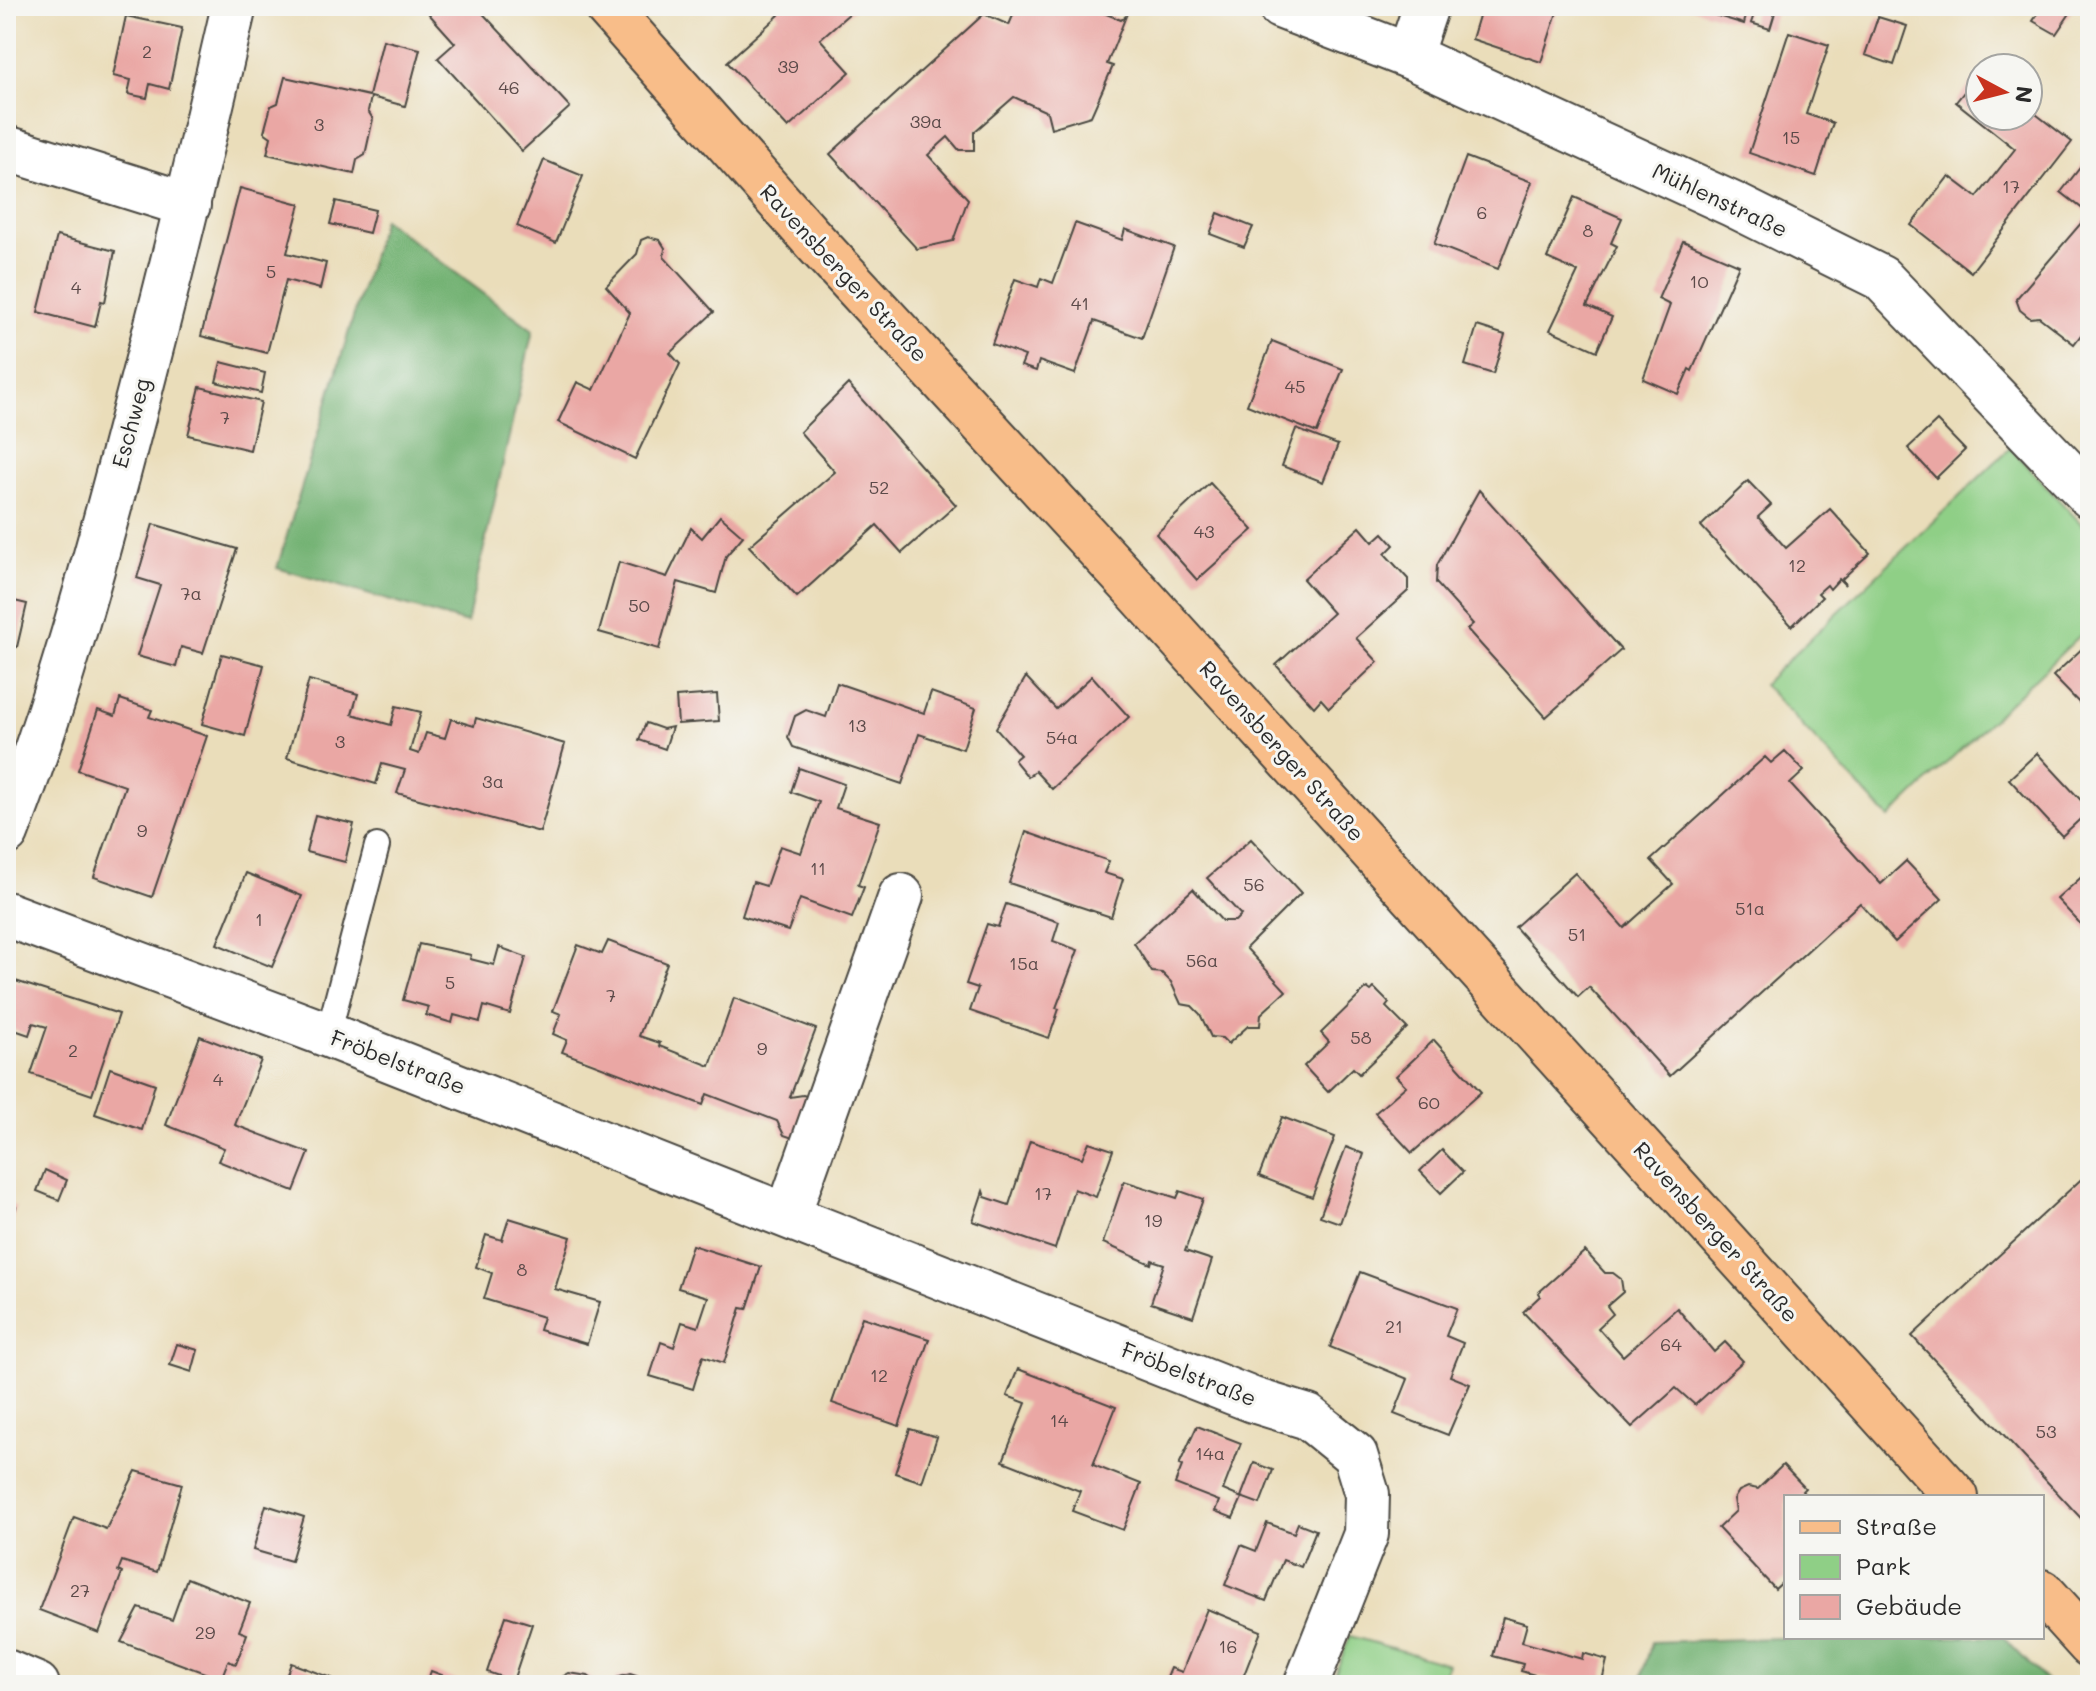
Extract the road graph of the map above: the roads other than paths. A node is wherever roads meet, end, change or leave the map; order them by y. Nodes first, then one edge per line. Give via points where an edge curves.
1 (234, 6) edge
2 (606, 6) edge
3 (1280, 6) edge
4 (1426, 6) edge
5 (1409, 56) junction
6 (6, 148) edge
7 (188, 205) junction
8 (2090, 496) edge
9 (9, 818) edge
10 (377, 846) dead end
11 (901, 896) dead end
12 (6, 914) edge
13 (328, 1035) junction
14 (788, 1215) junction
15 (1954, 1495) edge
16 (2044, 1594) edge
17 (2090, 1645) edge
18 (6, 1672) edge
19 (37, 1685) edge
20 (1306, 1685) edge

1 - 7 street, Eschweg
2 - 15 main road, Ravensberger Straße
3 - 5 street, Mühlenstraße
4 - 5 street
5 - 8 street, Mühlenstraße via 1881,278
6 - 7 street
7 - 9 street, Eschweg via 57,691
10 - 13 lane
11 - 14 street
12 - 13 street, Fröbelstraße
13 - 14 street, Fröbelstraße
14 - 20 street, Fröbelstraße via 1253,1400 1308,1417 1355,1455 1367,1494 1366,1534
16 - 17 main road
18 - 19 street

